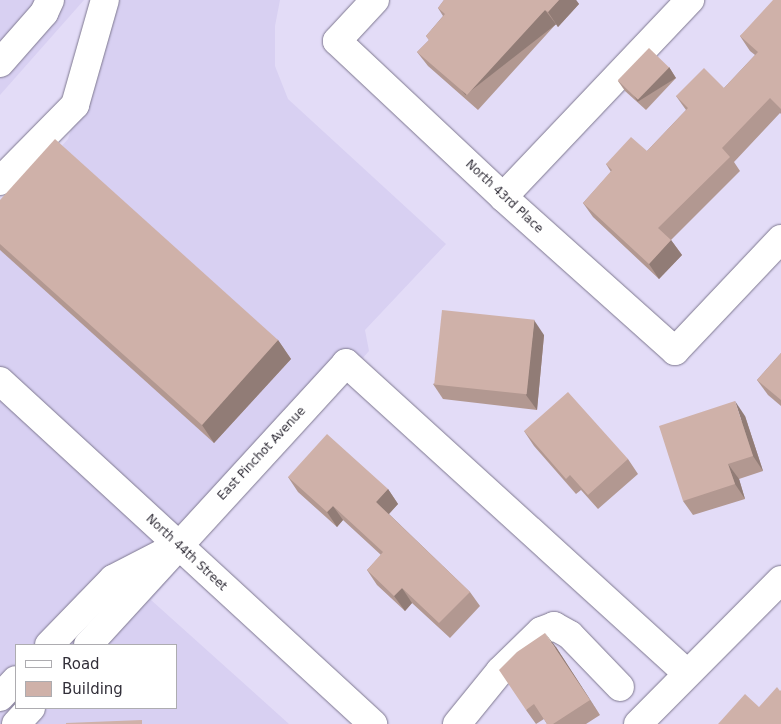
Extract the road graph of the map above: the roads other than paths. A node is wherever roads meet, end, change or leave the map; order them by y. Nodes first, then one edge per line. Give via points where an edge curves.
1 (50, 0) edge
2 (105, 0) edge
3 (375, 0) edge
4 (690, 0) edge
5 (0, 63) edge
6 (0, 181) edge
7 (503, 197) junction
8 (781, 239) edge
9 (0, 381) edge
10 (178, 546) junction
11 (781, 580) edge
12 (50, 644) edge
13 (89, 644) edge
14 (686, 672) junction
15 (15, 681) edge
16 (620, 687) dead end
17 (0, 697) edge
18 (30, 709) edge
19 (16, 724) edge
20 (373, 724) edge
21 (457, 724) edge
22 (638, 724) edge

1 - 5 street via 44,13
2 - 6 street via 75,105
3 - 7 street, North 43rd Place via 337,41
4 - 7 street
7 - 8 street, North 43rd Place via 675,351
9 - 10 street, North 44th Street
10 - 12 street, East Pinchot Avenue via 113,579
10 - 13 street, East Pinchot Avenue
10 - 14 street, East Pinchot Avenue via 346,363
10 - 20 street, North 44th Street
11 - 14 street
14 - 22 street
15 - 17 street
16 - 21 street via 570,635 554,626 541,631 500,671
18 - 19 street

